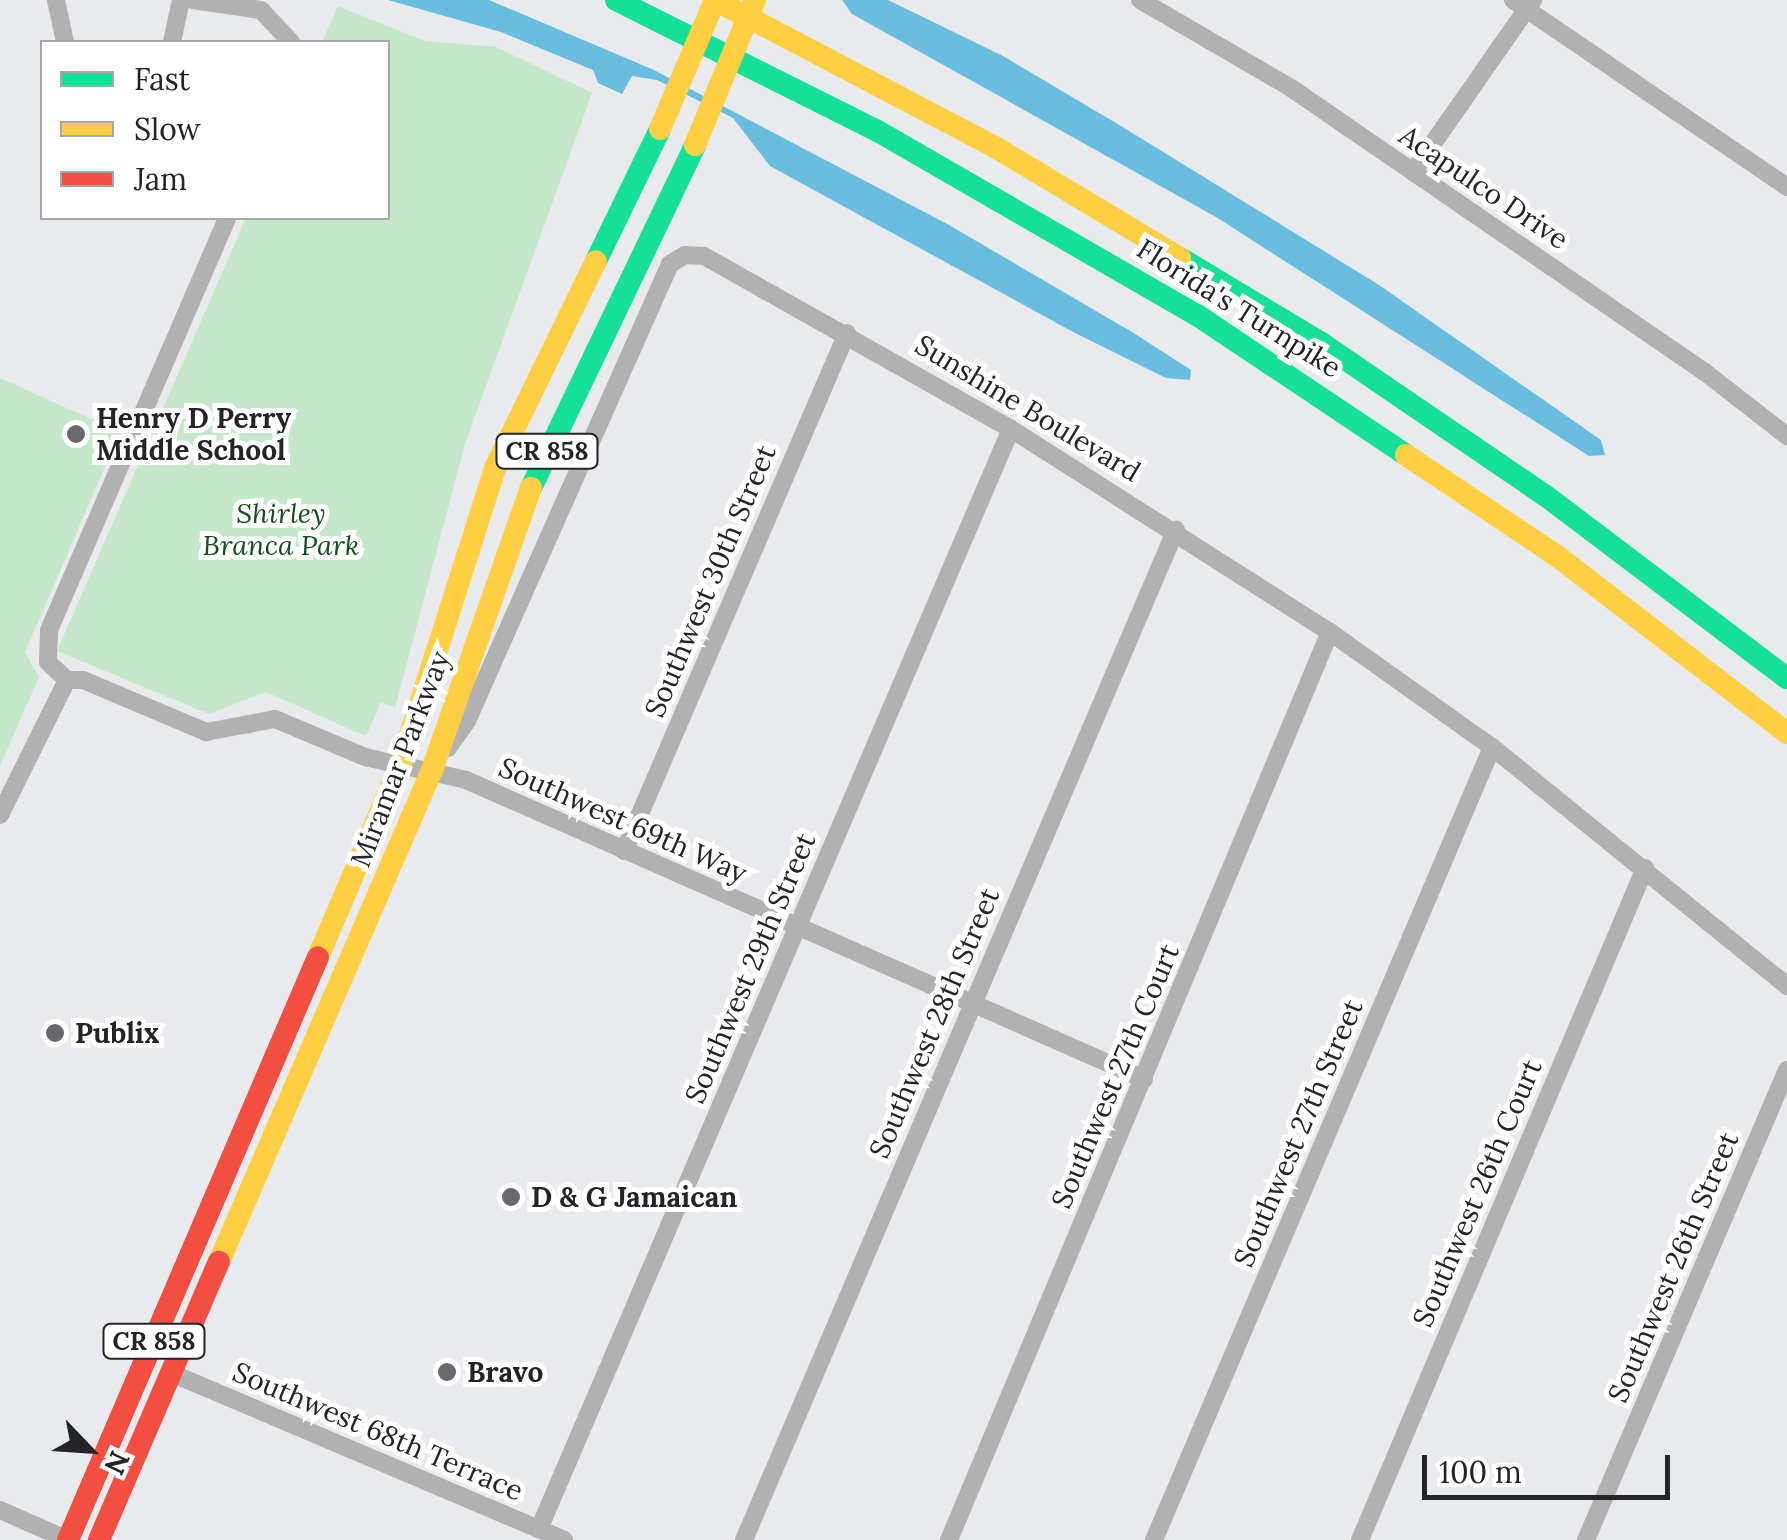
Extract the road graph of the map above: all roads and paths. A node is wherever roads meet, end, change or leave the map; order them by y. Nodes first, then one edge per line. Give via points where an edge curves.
1 (56, 0) edge
2 (180, 0) edge
3 (193, 0) edge
4 (616, 0) edge
5 (715, 0) edge
6 (755, 0) edge
7 (1140, 0) edge
8 (1524, 3) edge
9 (65, 40) edge
10 (172, 40) edge
11 (288, 40) edge
12 (1413, 172) junction
13 (1787, 187) edge
14 (226, 220) edge
15 (847, 332) junction
16 (1011, 428) junction
17 (1787, 436) edge
18 (1176, 529) junction
19 (1330, 632) junction
20 (1787, 678) edge
21 (67, 680) junction
22 (1787, 733) edge
23 (1492, 747) junction
24 (401, 763) junction
25 (432, 770) junction
26 (0, 814) edge
27 (624, 851) junction
28 (1644, 868) junction
29 (798, 928) junction
30 (1787, 986) edge
31 (972, 1002) junction
32 (1787, 1070) edge
33 (1144, 1079) junction
34 (171, 1373) junction
35 (0, 1510) edge
36 (539, 1530) junction
37 (68, 1540) edge
38 (99, 1540) edge
39 (564, 1540) edge
40 (744, 1540) edge
41 (950, 1540) edge
42 (1154, 1540) edge
43 (1360, 1540) edge
44 (1586, 1540) edge

1 - 9 street
2 - 10 street
3 - 11 street via 260,10
4 - 22 main road, Florida's Turnpike via 876,130 1197,314 1544,546
5 - 20 main road, Florida's Turnpike via 1009,154 1276,314 1531,485
5 - 24 main road, Miramar Parkway / CR 858, bridge via 496,468
6 - 25 main road, Miramar Parkway / CR 858, bridge via 695,145 533,482
7 - 12 street, Acapulco Drive via 1291,88
8 - 12 street
8 - 13 street
12 - 17 street, Acapulco Drive via 1706,372
14 - 21 street via 49,630 48,662
15 - 16 street, Sunshine Boulevard
15 - 25 street, Sunshine Boulevard via 704,256 685,255 670,264 467,721
15 - 27 street, Southwest 30th Street
16 - 18 street, Sunshine Boulevard
16 - 29 street, Southwest 29th Street
18 - 19 street, Sunshine Boulevard
18 - 31 street, Southwest 28th Street
19 - 23 street, Sunshine Boulevard
19 - 33 street, Southwest 27th Court
21 - 24 street, Southwest 69th Way via 83,680 206,732 274,718 365,757
21 - 26 street
23 - 28 street, Sunshine Boulevard
23 - 42 street, Southwest 27th Street
24 - 25 street, Southwest 69th Way
24 - 37 main road, Miramar Parkway / CR 858
25 - 27 street, Southwest 69th Way
25 - 34 main road, Miramar Parkway / CR 858
27 - 29 street, Southwest 69th Way
28 - 30 street, Sunshine Boulevard
28 - 43 street, Southwest 26th Court
29 - 31 street, Southwest 69th Way
29 - 36 street, Southwest 29th Street
31 - 33 street, Southwest 69th Way
31 - 40 street, Southwest 28th Street
32 - 44 street, Southwest 26th Street
33 - 41 street, Southwest 27th Court
34 - 36 street, Southwest 68th Terrace
34 - 38 main road, Miramar Parkway / CR 858
35 - 37 street
36 - 39 street, Southwest 68th Terrace

